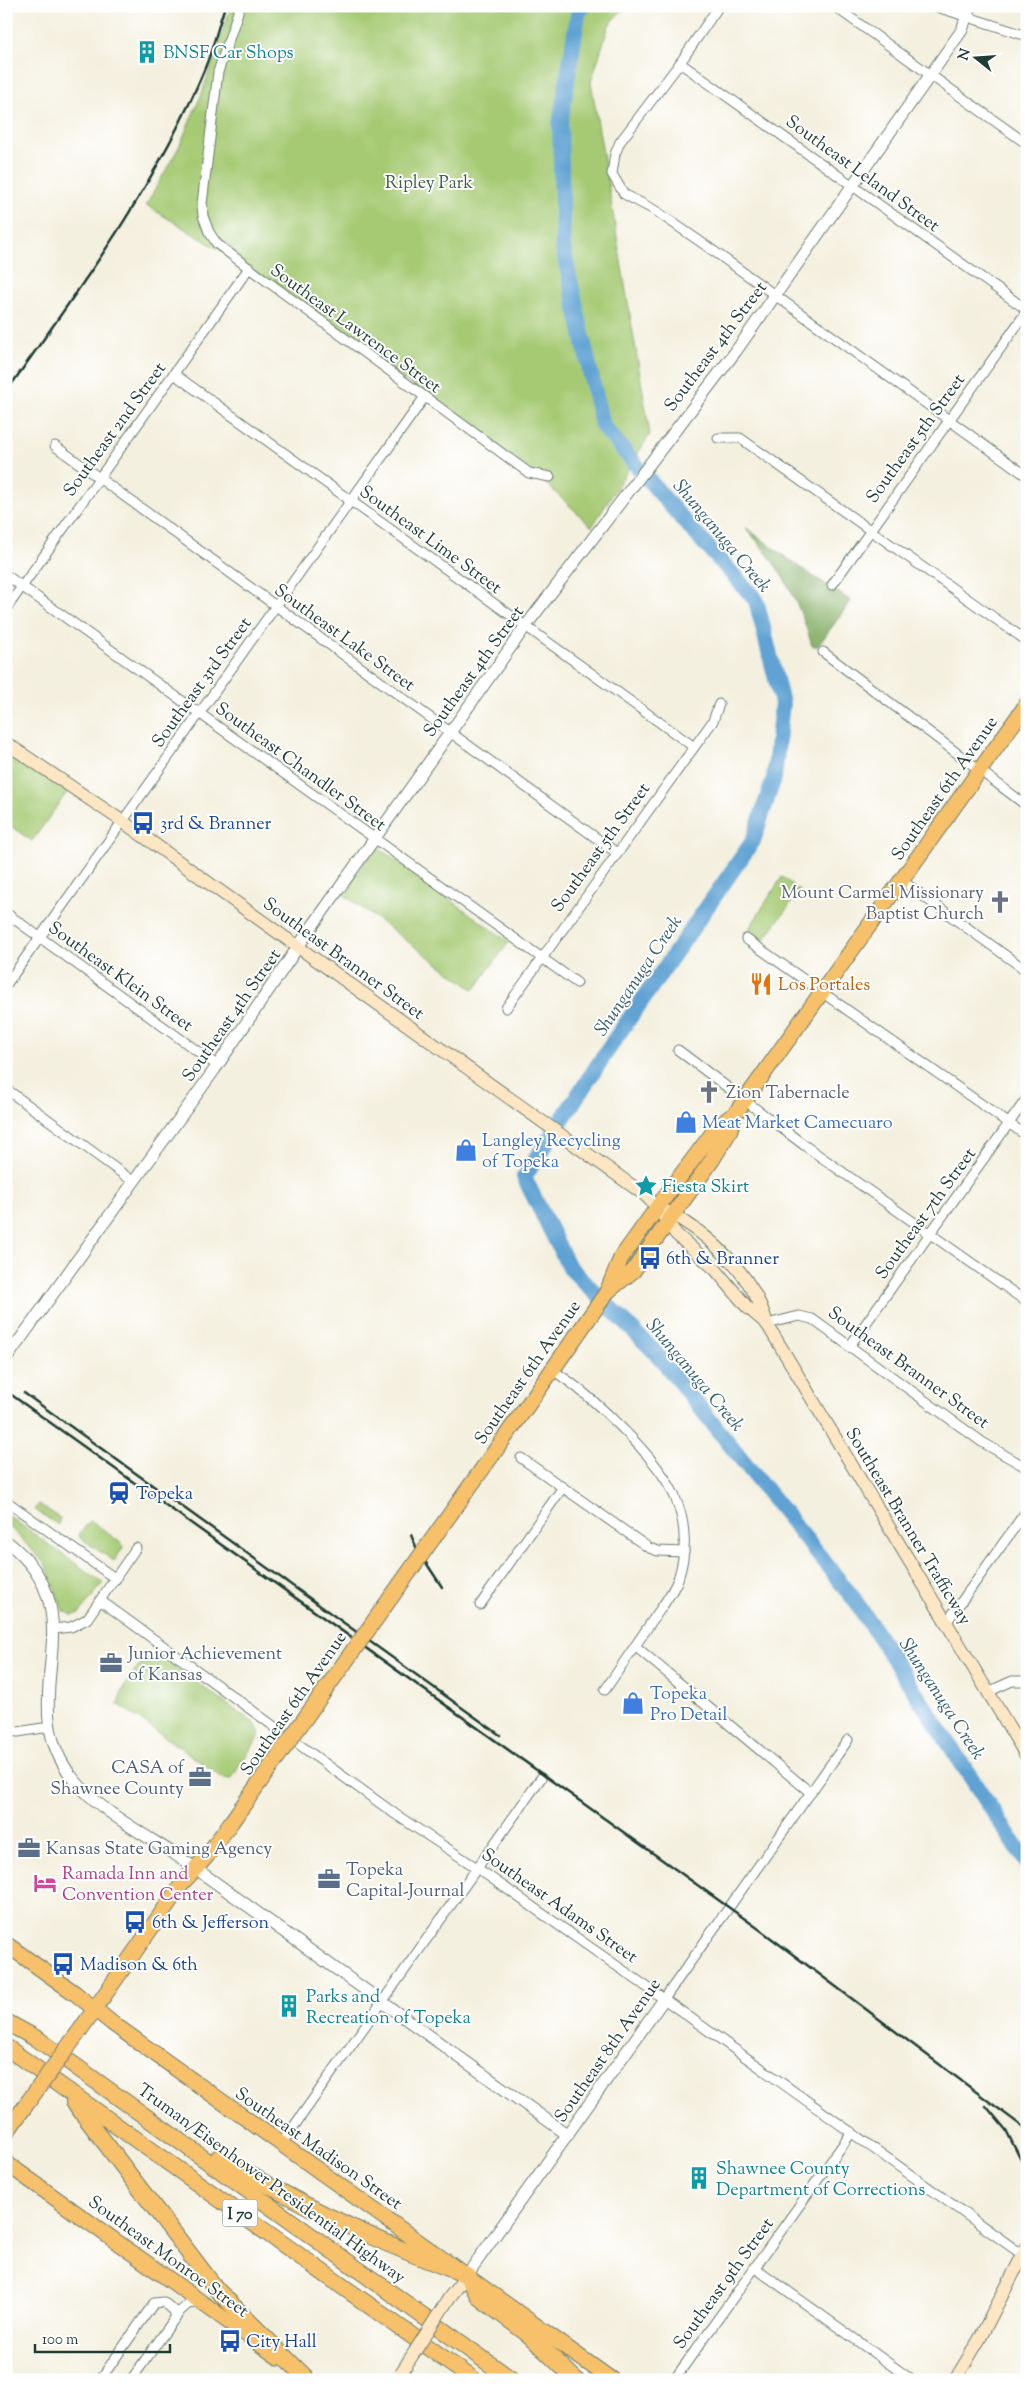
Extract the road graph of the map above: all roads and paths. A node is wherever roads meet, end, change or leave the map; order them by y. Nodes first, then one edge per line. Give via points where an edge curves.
1 (240, 6) edge
2 (719, 6) edge
3 (834, 6) edge
4 (934, 6) edge
5 (968, 12) edge
6 (1027, 36) edge
7 (680, 63) junction
8 (930, 75) junction
9 (1027, 144) edge
10 (852, 185) junction
11 (248, 268) junction
12 (775, 295) junction
13 (1027, 311) edge
14 (174, 374) junction
15 (424, 398) junction
16 (950, 419) junction
17 (718, 438) dead end
18 (55, 446) dead end
19 (1027, 476) edge
20 (550, 477) dead end
21 (99, 478) junction
22 (351, 502) junction
23 (871, 529) junction
24 (6, 574) edge
25 (832, 585) dead end
26 (22, 587) junction
27 (276, 606) junction
28 (6, 609) edge
29 (525, 627) junction
30 (1027, 641) edge
31 (823, 652) dead end
32 (719, 704) dead end
33 (1027, 704) edge
34 (200, 714) junction
35 (450, 733) junction
36 (6, 742) edge
37 (694, 747) junction
38 (979, 770) junction
39 (1027, 806) edge
40 (122, 821) junction
41 (374, 839) junction
42 (617, 853) junction
43 (901, 880) junction
44 (6, 913) edge
45 (40, 937) junction
46 (746, 939) dead end
47 (298, 947) junction
48 (542, 958) junction
49 (1027, 971) edge
50 (577, 983) dead end
51 (6, 985) edge
52 (821, 992) junction
53 (506, 1008) dead end
54 (678, 1050) dead end
55 (218, 1066) junction
56 (6, 1089) edge
57 (1027, 1098) edge
58 (745, 1100) junction
59 (735, 1114) junction
60 (1009, 1123) junction
61 (1027, 1136) edge
62 (134, 1182) junction
63 (658, 1207) junction
64 (670, 1218) junction
65 (930, 1233) junction
66 (607, 1292) junction
67 (1027, 1302) edge
68 (766, 1324) junction
69 (849, 1347) junction
70 (6, 1359) edge
71 (552, 1370) junction
72 (521, 1458) dead end
73 (1027, 1468) edge
74 (563, 1487) junction
75 (6, 1502) edge
76 (1027, 1510) edge
77 (6, 1542) edge
78 (136, 1548) dead end
79 (684, 1552) junction
80 (116, 1579) junction
81 (101, 1601) junction
82 (480, 1605) dead end
83 (946, 1623) junction
84 (54, 1629) junction
85 (635, 1646) junction
86 (1027, 1681) edge
87 (605, 1690) dead end
88 (988, 1692) junction
89 (49, 1727) junction
90 (6, 1730) edge
91 (848, 1740) dead end
92 (1025, 1751) edge
93 (541, 1778) dead end
94 (811, 1793) junction
95 (478, 1868) junction
96 (196, 1869) junction
97 (6, 1944) edge
98 (664, 1999) junction
99 (382, 2001) junction
100 (95, 2010) junction
101 (6, 2012) edge
102 (6, 2022) edge
103 (38, 2040) junction
104 (6, 2046) edge
105 (62, 2087) junction
106 (149, 2119) junction
107 (852, 2132) junction
108 (6, 2133) edge
109 (568, 2135) junction
110 (282, 2143) junction
111 (6, 2163) edge
112 (1025, 2251) edge
113 (754, 2267) junction
114 (467, 2275) junction
115 (200, 2302) junction
116 (176, 2318) junction
117 (6, 2376) edge
118 (398, 2376) edge
119 (307, 2378) edge
120 (12, 2380) edge
121 (100, 2380) edge
122 (131, 2380) edge
123 (474, 2380) edge
124 (512, 2380) edge
125 (576, 2380) edge
126 (612, 2380) edge
127 (674, 2380) edge
128 (912, 2380) edge
129 (955, 2380) edge

1 - 11 street, Southeast Lawrence Street via 218,72 202,204 204,222 217,244
2 - 7 street
3 - 8 street
4 - 5 street
5 - 6 street
5 - 8 street, Southeast 4th Street via 962,30
7 - 10 street, Southeast Leland Street
7 - 12 street via 620,142 612,174 624,194 679,226
8 - 9 street
8 - 10 street, Southeast 4th Street
10 - 12 street, Southeast 4th Street
10 - 13 street, Southeast Leland Street
11 - 14 street, Southeast 2nd Street
11 - 15 street, Southeast Lawrence Street
12 - 16 street
12 - 29 street, Southeast 4th Street via 736,351
13 - 16 street, Southeast 5th Street
14 - 21 street, Southeast 2nd Street
14 - 22 street, Southeast Lime Street
15 - 20 street, Southeast Lawrence Street via 528,473
15 - 22 street, Southeast 3rd Street
16 - 19 street
16 - 23 street, Southeast 5th Street
17 - 23 street via 740,438
18 - 21 street, Southeast Lake Street
21 - 26 street, Southeast 2nd Street
21 - 27 street, Southeast Lake Street
22 - 27 street, Southeast 3rd Street
22 - 29 street, Southeast Lime Street
23 - 25 street, Southeast 5th Street
23 - 30 street
24 - 26 street, Southeast Chandler Street
26 - 28 street, Southeast 2nd Street
26 - 34 street, Southeast Chandler Street
27 - 34 street, Southeast 3rd Street
27 - 35 street, Southeast Lake Street
29 - 35 street, Southeast 4th Street
29 - 37 street, Southeast Lime Street
31 - 38 street
32 - 37 street, Southeast 5th Street via 713,722
33 - 38 main road, Southeast 6th Avenue
34 - 40 street, Southeast 3rd Street
34 - 41 street, Southeast Chandler Street
35 - 41 street, Southeast 4th Street
35 - 42 street, Southeast Lake Street
36 - 40 main road, Southeast Branner Street
37 - 42 street, Southeast 5th Street
38 - 39 street
38 - 43 main road, Southeast 6th Avenue
40 - 45 street, Southeast 3rd Street
40 - 47 main road, Southeast Branner Street
41 - 47 street, Southeast 4th Street
41 - 48 street, Southeast Chandler Street
42 - 48 street, Southeast 5th Street
43 - 49 street
43 - 52 main road, Southeast 6th Avenue
44 - 45 street, Southeast Klein Street
45 - 51 street, Southeast 3rd Street
45 - 55 street, Southeast Klein Street
46 - 52 street
47 - 55 street, Southeast 4th Street
47 - 63 main road, Southeast Branner Street
48 - 50 street, Southeast Chandler Street
48 - 53 street, Southeast 5th Street
52 - 58 main road, Southeast 6th Avenue
52 - 60 street
54 - 58 street
55 - 62 street, Southeast 4th Street
56 - 62 street
57 - 60 street, Southeast 7th Street
58 - 59 main road, Southeast 6th Avenue
58 - 65 street
59 - 63 main road, Southeast 6th Avenue via 718,1126
59 - 64 main road, Southeast 6th Avenue via 729,1132
60 - 61 street
60 - 65 street, Southeast 7th Street
62 - 70 street, Southeast 4th Street
63 - 64 main road, Southeast Branner Street
63 - 66 main road, Southeast 6th Avenue via 621,1258
64 - 66 main road, Southeast 6th Avenue via 633,1271
64 - 68 main road, Southeast Branner Street via 676,1234 716,1270
65 - 67 street
65 - 69 street, Southeast 7th Street
66 - 71 main road, Southeast 6th Avenue
68 - 69 street, Southeast Branner Street via 799,1316 812,1319
68 - 83 main road, Southeast Branner Trafficway
69 - 73 street, Southeast Branner Street via 982,1442
71 - 79 street via 594,1400 671,1489 684,1528
71 - 96 main road, Southeast 6th Avenue, bridge
72 - 74 street
74 - 79 street via 650,1548
74 - 82 street
75 - 80 street
76 - 83 street
77 - 84 street via 19,1551 40,1576 50,1603
78 - 80 street
79 - 85 street via 671,1593
80 - 81 street
81 - 84 street via 80,1624
81 - 95 street, Southeast Adams Street via 395,1814
83 - 88 main road, Southeast Branner Trafficway
84 - 89 street via 47,1696
85 - 87 street
85 - 94 street
86 - 88 street via 1012,1681
88 - 92 main road, Southeast Branner Trafficway
89 - 90 street via 18,1732
89 - 96 street via 56,1750 73,1778 117,1816
91 - 94 street, Southeast 8th Avenue
93 - 95 street
94 - 98 street, Southeast 8th Avenue
95 - 98 street, Southeast Adams Street
95 - 99 street
96 - 99 street
96 - 100 main road, Southeast 6th Avenue via 184,1881
97 - 100 main road, Southeast Madison Street
98 - 107 street, Southeast Adams Street
98 - 109 street, Southeast 8th Avenue
99 - 109 street
99 - 110 street
100 - 108 main road, Southeast 6th Avenue, bridge
100 - 110 main road, Southeast Madison Street
101 - 103 highway
102 - 103 highway, Truman/Eisenhower Presidential Highway / I 70
103 - 106 highway, Truman/Eisenhower Presidential Highway / I 70
104 - 105 highway, I 70
105 - 119 highway via 217,2290
105 - 123 highway, I 70
106 - 114 highway via 334,2218 404,2252
106 - 124 highway, Truman/Eisenhower Presidential Highway / I 70
107 - 112 street, Southeast Adams Street
107 - 113 street, Southeast 9th Street
109 - 114 street, Southeast 8th Avenue
110 - 114 main road, Southeast Madison Street
111 - 115 main road, Southeast Monroe Street
112 - 129 main road
113 - 127 street, Southeast 9th Street
113 - 128 street
114 - 118 main road, Southeast 8th Avenue, bridge
114 - 125 highway via 479,2297 528,2334
114 - 126 main road, Southeast Madison Street
115 - 116 street via 188,2304
115 - 119 main road, Southeast Monroe Street
116 - 121 street via 174,2311 164,2302 154,2303
116 - 122 street
117 - 120 street

